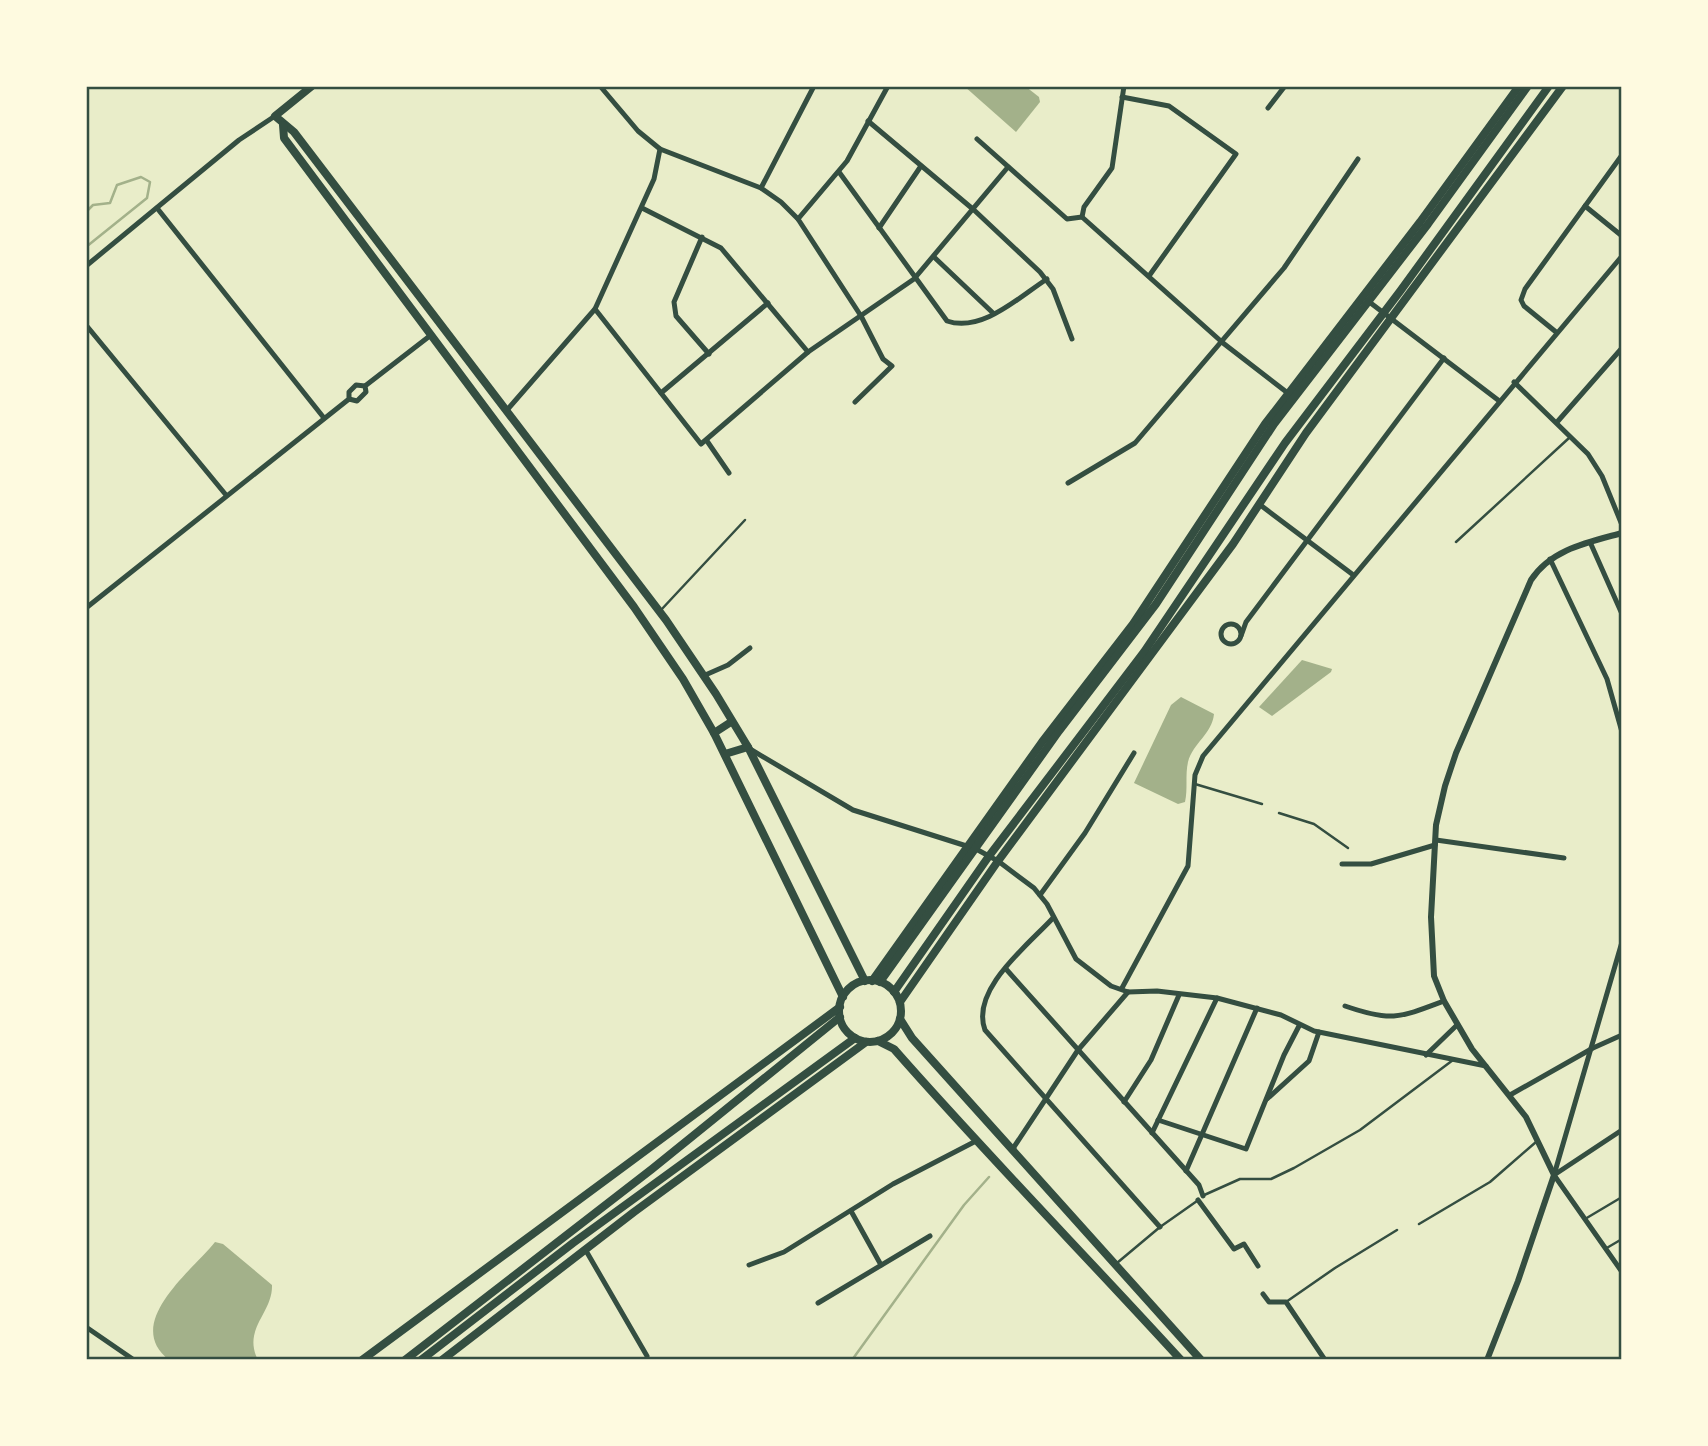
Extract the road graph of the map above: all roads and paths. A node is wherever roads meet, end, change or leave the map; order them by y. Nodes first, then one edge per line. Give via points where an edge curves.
1 (312, 86) edge
2 (600, 86) edge
3 (814, 86) edge
4 (888, 86) edge
5 (1124, 86) edge
6 (1285, 86) edge
7 (1519, 86) edge
8 (1528, 86) edge
9 (1549, 86) edge
10 (1563, 86) edge
11 (1122, 97) junction
12 (1268, 108) dead end
13 (275, 116) junction
14 (868, 121) junction
15 (283, 125) junction
16 (977, 139) dead end
17 (660, 149) junction
18 (1622, 155) edge
19 (1358, 159) dead end
20 (921, 166) junction
21 (1008, 167) junction
22 (839, 172) junction
23 (761, 188) junction
24 (1585, 206) junction
25 (157, 208) junction
26 (642, 208) junction
27 (974, 210) junction
28 (1082, 217) junction
29 (798, 219) junction
30 (879, 228) junction
31 (1622, 236) edge
32 (702, 237) junction
33 (1622, 256) edge
34 (934, 257) junction
35 (86, 266) edge
36 (1149, 276) junction
37 (914, 279) junction
38 (1047, 279) junction
39 (1365, 300) junction
40 (768, 303) junction
41 (595, 309) junction
42 (993, 313) junction
43 (1384, 313) junction
44 (861, 316) junction
45 (1392, 319) junction
46 (86, 325) edge
47 (443, 325) junction
48 (1556, 332) junction
49 (431, 335) junction
50 (1072, 339) dead end
51 (1221, 341) junction
52 (1622, 348) edge
53 (808, 352) junction
54 (709, 355) junction
55 (1444, 358) junction
56 (1514, 382) junction
57 (365, 386) junction
58 (1293, 392) junction
59 (661, 393) junction
60 (349, 399) junction
61 (1499, 400) junction
62 (855, 402) dead end
63 (1311, 409) junction
64 (507, 410) junction
65 (1319, 415) junction
66 (324, 418) junction
67 (1558, 421) junction
68 (1571, 436) junction
69 (704, 442) junction
70 (729, 473) dead end
71 (1068, 483) dead end
72 (226, 495) junction
73 (1259, 504) junction
74 (745, 520) dead end
75 (1622, 525) edge
76 (1622, 533) edge
77 (1307, 542) junction
78 (1456, 542) dead end
79 (1590, 542) junction
80 (1550, 559) junction
81 (1352, 574) junction
82 (647, 595) junction
83 (634, 607) junction
84 (86, 608) edge
85 (660, 612) junction
86 (1622, 614) edge
87 (1167, 615) junction
88 (1176, 623) junction
89 (1241, 636) dead end
90 (750, 648) dead end
91 (703, 676) junction
92 (731, 722) junction
93 (1622, 732) edge
94 (714, 733) junction
95 (748, 747) junction
96 (1134, 753) dead end
97 (724, 754) junction
98 (1195, 784) junction
99 (1262, 804) dead end
100 (1279, 813) dead end
101 (1435, 842) junction
102 (973, 847) junction
103 (1348, 848) dead end
104 (989, 856) junction
105 (1564, 858) dead end
106 (998, 861) junction
107 (1342, 864) dead end
108 (1040, 895) junction
109 (1053, 918) junction
110 (1622, 943) edge
111 (1006, 969) junction
112 (872, 981) junction
113 (1125, 990) junction
114 (894, 992) junction
115 (1179, 995) junction
116 (843, 997) junction
117 (1217, 998) junction
118 (1444, 1001) junction
119 (900, 1002) junction
120 (1345, 1006) dead end
121 (840, 1007) junction
122 (1257, 1008) junction
123 (840, 1017) junction
124 (900, 1019) junction
125 (1457, 1025) junction
126 (1299, 1026) junction
127 (1319, 1032) junction
128 (1622, 1035) edge
129 (855, 1038) junction
130 (878, 1041) junction
131 (866, 1042) junction
132 (1593, 1048) junction
133 (1078, 1050) junction
134 (1426, 1055) junction
135 (1454, 1060) junction
136 (1486, 1066) junction
137 (1510, 1095) junction
138 (1045, 1099) junction
139 (1265, 1101) junction
140 (1124, 1102) junction
141 (1158, 1120) junction
142 (1622, 1130) edge
143 (1152, 1133) junction
144 (1203, 1134) junction
145 (1539, 1140) junction
146 (976, 1142) junction
147 (1011, 1152) junction
148 (1186, 1171) junction
149 (1554, 1175) junction
150 (1200, 1198) junction
151 (1622, 1198) edge
152 (851, 1211) junction
153 (1585, 1219) junction
154 (1419, 1224) dead end
155 (1160, 1227) junction
156 (1397, 1230) dead end
157 (930, 1236) dead end
158 (1622, 1239) edge
159 (1098, 1246) junction
160 (585, 1249) junction
161 (1605, 1249) junction
162 (1087, 1256) junction
163 (749, 1265) dead end
164 (881, 1265) junction
165 (1115, 1265) junction
166 (1258, 1266) dead end
167 (1622, 1272) edge
168 (1263, 1294) dead end
169 (1286, 1302) junction
170 (817, 1303) dead end
171 (86, 1327) edge
172 (647, 1356) dead end
173 (134, 1360) edge
174 (362, 1360) edge
175 (405, 1360) edge
176 (421, 1360) edge
177 (442, 1360) edge
178 (1181, 1360) edge
179 (1201, 1360) edge
180 (1325, 1360) edge
181 (1486, 1360) edge

1 - 13 main road
2 - 17 street via 638,131
3 - 23 street
4 - 14 street
5 - 11 street
6 - 12 street
7 - 39 main road
8 - 39 main road
9 - 43 main road
10 - 45 main road
11 - 28 street via 1112,168 1084,207
11 - 36 street via 1169,106 1236,154
13 - 15 main road
13 - 25 street
14 - 20 street
14 - 22 street
15 - 47 main road via 294,132
15 - 49 main road via 284,138
16 - 21 street
17 - 23 street
17 - 26 street
18 - 24 street
19 - 51 street via 1284,268
20 - 27 street
20 - 30 street
21 - 27 street
21 - 28 street via 1067,219
22 - 29 street
22 - 30 street
23 - 29 street
24 - 31 street
24 - 48 street via 1521,300 1534,317
25 - 35 street
25 - 66 street
26 - 32 street
26 - 41 street
27 - 34 street
27 - 38 street
28 - 36 street
29 - 44 street
30 - 37 street
32 - 40 street via 725,252
32 - 54 street via 674,302 676,316
33 - 48 street
34 - 37 street
34 - 42 street
36 - 51 street
37 - 42 street via 947,321 973,324
37 - 44 street
38 - 42 street
38 - 50 street
39 - 43 street
39 - 58 main road
40 - 53 street
40 - 54 street
41 - 59 street
41 - 64 street
43 - 45 street
43 - 63 main road
44 - 53 street
44 - 62 street via 883,359 892,366
45 - 55 street
45 - 65 main road
46 - 72 street
47 - 49 main road
47 - 64 main road
48 - 56 street
49 - 57 street
49 - 83 main road
51 - 58 street
51 - 71 street via 1135,443
52 - 67 street
53 - 69 street
54 - 59 street
55 - 61 street
55 - 77 street
56 - 61 street
56 - 67 street
57 - 60 street via 356,385
57 - 60 street via 366,393 356,401
58 - 102 main road via 1152,601
59 - 69 street
60 - 66 street
61 - 81 street
63 - 65 street
63 - 87 main road
64 - 82 main road
65 - 73 main road
66 - 72 street
67 - 68 street
68 - 75 street via 1602,476
68 - 78 lane
69 - 70 street
72 - 84 street
73 - 77 street
73 - 88 main road
74 - 85 lane
76 - 79 street
77 - 81 street
77 - 89 street via 1246,622
79 - 80 street
79 - 86 street
80 - 93 street via 1607,679
80 - 101 street via 1524,592 1456,752
81 - 98 street via 1203,756
82 - 83 main road
82 - 85 main road
83 - 94 main road
85 - 91 main road
87 - 88 street
87 - 104 main road
88 - 106 main road
90 - 91 street
91 - 92 main road
92 - 94 main road
92 - 95 main road
94 - 97 main road
95 - 97 main road
95 - 102 street via 853,810
95 - 112 main road
96 - 108 street
97 - 116 main road
98 - 99 lane
98 - 113 street via 1188,866
100 - 103 lane via 1314,824
101 - 105 street
101 - 107 street via 1371,864
101 - 118 street via 1433,964
102 - 104 street
102 - 112 main road
104 - 106 street
104 - 114 main road
106 - 108 street
106 - 119 main road
108 - 109 street
109 - 111 street
109 - 113 street via 1076,959 1111,986
110 - 132 street
111 - 133 street
111 - 138 street via 988,989 982,1021
112 - 114 main road
112 - 116 main road via 848,989
113 - 115 street
113 - 133 street
114 - 119 main road
115 - 117 street
115 - 140 street via 1151,1060
116 - 121 main road
117 - 122 street
117 - 141 street
118 - 120 street via 1402,1017
118 - 125 street
119 - 124 main road
121 - 123 main road
121 - 174 main road
122 - 126 street
122 - 144 street
123 - 129 main road
123 - 175 main road
124 - 130 main road via 896,1029
124 - 147 main road
125 - 134 street
125 - 136 street
126 - 127 street
126 - 139 street
127 - 134 street
127 - 139 street via 1309,1061
128 - 132 street
129 - 131 main road
129 - 176 main road
130 - 131 main road
130 - 146 main road via 894,1049
131 - 160 main road
132 - 137 street
132 - 149 street
133 - 138 street
133 - 140 street
134 - 135 street
135 - 136 street
135 - 150 lane via 1360,1130 1294,1168 1271,1178 1240,1179
136 - 137 street
137 - 145 street
138 - 147 street
138 - 155 street
139 - 144 street via 1246,1149
140 - 143 street
141 - 143 street
141 - 144 street
142 - 149 street
143 - 148 street
144 - 148 street
145 - 149 street
145 - 154 lane via 1490,1182
146 - 152 street
146 - 162 main road
147 - 159 main road
148 - 150 street via 1199,1185
149 - 153 street
149 - 181 street
150 - 155 lane
150 - 166 street via 1234,1250 1244,1244
151 - 153 lane
152 - 163 street via 784,1252
152 - 164 street
153 - 161 street
155 - 165 lane
156 - 169 lane
157 - 164 street
158 - 161 lane
159 - 162 main road
159 - 165 main road
160 - 172 street
160 - 177 main road
161 - 167 street
162 - 178 main road
164 - 170 street
165 - 179 main road
168 - 169 street via 1269,1302
169 - 180 street
171 - 173 street

